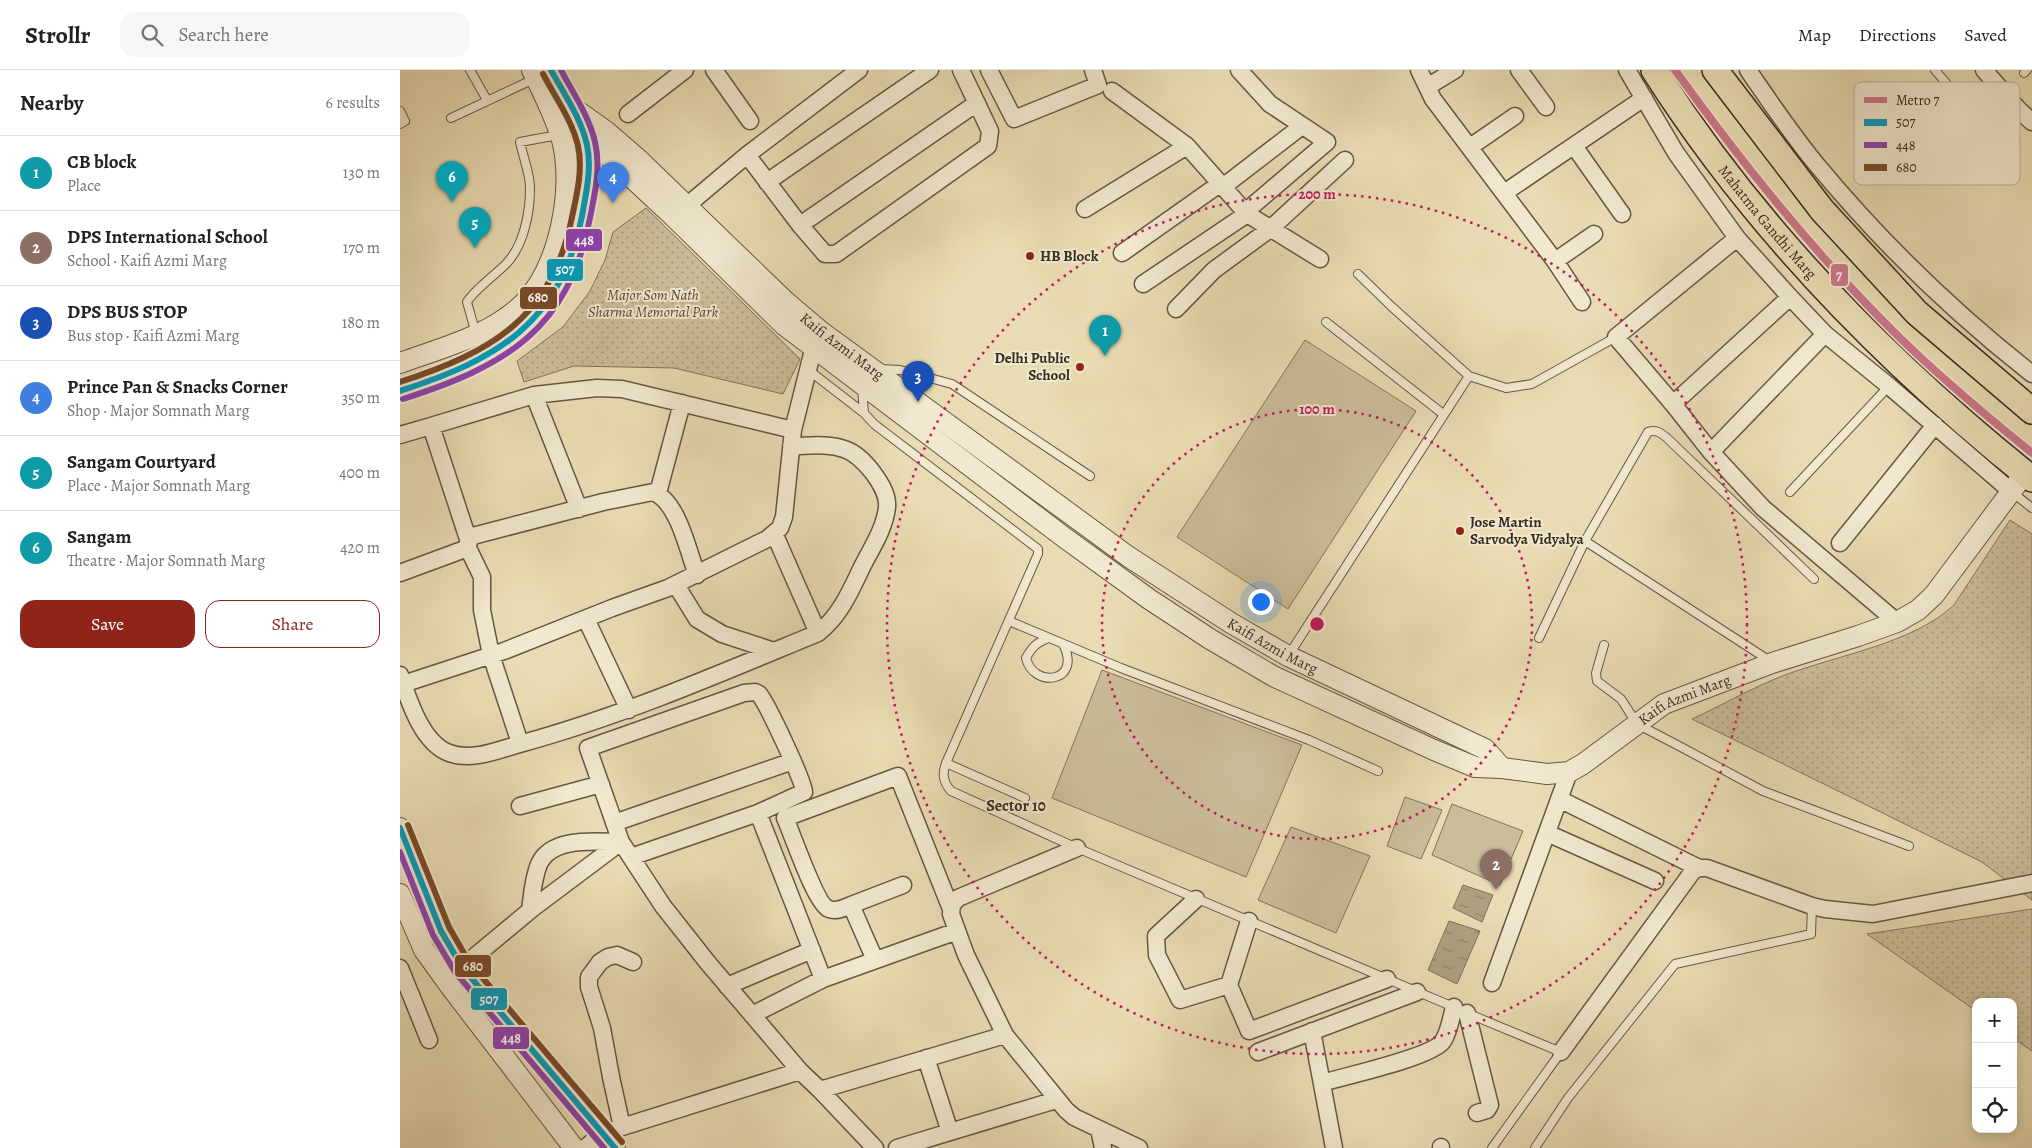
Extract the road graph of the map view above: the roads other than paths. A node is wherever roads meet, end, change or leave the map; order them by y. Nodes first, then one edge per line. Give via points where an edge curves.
1 (470, 70) edge
2 (685, 70) edge
3 (714, 70) edge
4 (930, 70) edge
5 (961, 70) edge
6 (989, 70) edge
7 (1093, 70) edge
8 (1239, 70) edge
9 (1419, 70) edge
10 (1455, 70) edge
11 (1519, 70) edge
12 (1627, 70) edge
13 (1654, 70) edge
14 (1715, 70) edge
15 (1748, 70) edge
16 (1935, 70) edge
17 (1984, 70) edge
18 (856, 71) edge
19 (539, 73) edge
20 (1945, 82) edge
21 (1994, 82) edge
22 (1427, 87) junction
23 (1112, 91) dead end
24 (1644, 98) junction
25 (487, 100) junction
26 (977, 103) junction
27 (569, 105) junction
28 (1546, 107) dead end
29 (2020, 109) edge
30 (400, 111) edge
31 (628, 114) dead end
32 (1515, 116) dead end
33 (451, 118) dead end
34 (750, 121) dead end
35 (2032, 122) edge
36 (400, 124) edge
37 (1302, 126) junction
38 (560, 134) junction
39 (585, 138) junction
40 (1188, 146) junction
41 (1574, 146) junction
42 (1470, 148) junction
43 (747, 155) junction
44 (1344, 160) dead end
45 (767, 182) junction
46 (1223, 185) junction
47 (1504, 194) junction
48 (1085, 210) dead end
49 (680, 211) junction
50 (1246, 213) junction
51 (1622, 214) dead end
52 (800, 225) junction
53 (1270, 229) junction
54 (1594, 234) dead end
55 (1737, 238) junction
56 (1122, 253) dead end
57 (1320, 259) dead end
58 (1555, 262) junction
59 (1358, 274) dead end
60 (1143, 284) dead end
61 (1790, 297) junction
62 (1582, 302) dead end
63 (1176, 309) dead end
64 (1326, 322) dead end
65 (476, 334) junction
66 (1826, 334) junction
67 (1616, 337) junction
68 (816, 338) junction
69 (400, 363) edge
70 (807, 369) junction
71 (2032, 374) edge
72 (867, 376) junction
73 (1469, 376) junction
74 (1889, 386) junction
75 (400, 391) edge
76 (534, 395) junction
77 (682, 403) junction
78 (1673, 404) junction
79 (2032, 411) edge
80 (864, 413) junction
81 (1443, 414) junction
82 (1934, 425) junction
83 (430, 426) junction
84 (793, 430) junction
85 (400, 436) edge
86 (791, 446) junction
87 (1711, 452) junction
88 (1090, 476) dead end
89 (2023, 481) edge
90 (1790, 492) dead end
91 (658, 494) junction
92 (2032, 508) edge
93 (579, 509) junction
94 (774, 533) junction
95 (1585, 541) junction
96 (468, 542) junction
97 (1840, 543) dead end
98 (400, 573) edge
99 (697, 575) junction
100 (1814, 579) dead end
101 (676, 584) junction
102 (586, 619) junction
103 (1009, 620) junction
104 (1897, 622) junction
105 (818, 633) junction
106 (1049, 638) junction
107 (1539, 638) dead end
108 (1063, 644) junction
109 (1604, 645) dead end
110 (774, 651) junction
111 (491, 655) junction
112 (1288, 656) junction
113 (1772, 662) junction
114 (402, 680) edge
115 (629, 710) junction
116 (1637, 724) junction
117 (520, 743) junction
118 (793, 761) junction
119 (946, 763) junction
120 (1502, 768) junction
121 (1378, 771) dead end
122 (1569, 772) junction
123 (601, 784) junction
124 (1025, 798) dead end
125 (1559, 799) junction
126 (520, 806) dead end
127 (758, 813) junction
128 (614, 824) junction
129 (400, 828) edge
130 (1547, 833) junction
131 (621, 842) junction
132 (1909, 846) dead end
133 (1077, 848) junction
134 (631, 857) junction
135 (1699, 868) junction
136 (1655, 881) dead end
137 (2032, 883) edge
138 (903, 884) dead end
139 (400, 894) edge
140 (1196, 899) junction
141 (851, 905) junction
142 (1812, 906) junction
143 (951, 909) junction
144 (530, 910) junction
145 (1249, 922) junction
146 (957, 931) junction
147 (812, 950) junction
148 (875, 960) junction
149 (633, 962) dead end
150 (400, 968) edge
151 (462, 968) junction
152 (823, 979) junction
153 (1387, 979) junction
154 (1492, 982) dead end
155 (1229, 985) junction
156 (727, 986) junction
157 (404, 990) edge
158 (1417, 992) junction
159 (1460, 1010) junction
160 (752, 1015) junction
161 (1283, 1018) junction
162 (1312, 1031) junction
163 (1005, 1035) junction
164 (1293, 1038) junction
165 (429, 1040) dead end
166 (1258, 1052) dead end
167 (1561, 1052) junction
168 (926, 1058) junction
169 (800, 1072) junction
170 (1322, 1083) junction
171 (820, 1090) junction
172 (1056, 1100) junction
173 (1477, 1113) dead end
174 (1099, 1129) junction
175 (950, 1132) junction
176 (614, 1136) edge
177 (574, 1148) edge
178 (585, 1148) edge
179 (875, 1148) edge
180 (898, 1148) edge
181 (1103, 1148) edge
182 (1138, 1148) edge
183 (1334, 1148) edge
184 (1492, 1148) edge
185 (1535, 1148) edge

1 - 25 lane
2 - 31 street
3 - 34 street
4 - 45 street
5 - 26 street
6 - 7 street via 1014,119 1098,85
8 - 37 street via 1270,104
9 - 22 street
10 - 22 street
11 - 28 street
12 - 24 street
13 - 89 main road, Mahatma Gandhi Marg via 1716,159 1778,238 1887,352
14 - 79 main road via 1822,210 1917,313
15 - 71 street via 1816,164 1874,231 1925,282
16 - 20 lane
17 - 21 street
18 - 43 street
19 - 25 lane
19 - 27 street
19 - 38 street
22 - 42 street
23 - 40 street
24 - 41 street
24 - 55 street via 1676,153
25 - 33 lane
26 - 52 street
26 - 52 street via 990,131 988,146 836,254 825,254
27 - 39 street
27 - 49 street, Kaifi Azmi Marg via 619,142
29 - 35 street
30 - 36 lane via 405,122
32 - 42 street
37 - 46 street
37 - 50 street via 1327,142
38 - 65 street via 566,164 566,186 552,257 543,276 522,304
38 - 65 lane via 520,142 530,187 526,224 508,262 467,302
39 - 49 street
39 - 75 street via 586,193 579,237 553,296 523,331 504,346 464,368
40 - 46 street
40 - 48 street
41 - 47 street
41 - 51 street
42 - 47 street
43 - 45 street
43 - 49 street
44 - 53 street
45 - 52 street
46 - 50 street
46 - 56 street
47 - 58 street
49 - 68 street, Kaifi Azmi Marg via 786,302
50 - 53 street
50 - 60 street
53 - 57 street
53 - 63 street via 1214,270
54 - 58 street
55 - 61 street
55 - 67 street
58 - 62 street
59 - 73 lane
61 - 66 street
61 - 78 street
64 - 81 lane
65 - 69 street
66 - 74 street
66 - 87 street
67 - 73 lane via 1532,384 1506,388
67 - 78 street
68 - 70 street
68 - 72 street, Kaifi Azmi Marg
70 - 80 lane
70 - 84 street
72 - 80 lane
72 - 88 lane via 900,370 952,384
72 - 112 street, Kaifi Azmi Marg via 1128,557
72 - 120 street via 1065,538 1210,639 1273,676 1434,750 1475,767
73 - 81 lane
74 - 82 street
74 - 90 lane
76 - 77 street via 614,388
76 - 83 street
76 - 93 street
77 - 84 street
77 - 91 street
78 - 87 street
80 - 103 lane via 874,424 1038,547 1038,554
81 - 112 lane
82 - 89 street
82 - 97 street
83 - 85 street
83 - 96 street
84 - 86 street
86 - 94 street via 784,517
86 - 105 street via 822,445 853,452 877,478 888,504 884,522 843,606
87 - 104 street via 1763,508
89 - 92 lane
89 - 104 street, Kaifi Azmi Marg via 1934,594 1918,610
91 - 93 street via 653,492
91 - 99 street via 674,510
93 - 96 street
94 - 99 street
94 - 105 street
95 - 100 lane via 1648,432 1653,430 1667,438
95 - 107 lane
95 - 113 lane
96 - 98 street via 457,552
96 - 111 street via 482,577 482,610
99 - 101 street
101 - 102 street
101 - 110 street via 697,619 722,634
102 - 111 street
102 - 115 street
103 - 106 lane
103 - 119 lane
104 - 113 street, Kaifi Azmi Marg
105 - 110 street
106 - 108 lane
106 - 108 lane via 1032,647 1026,658 1028,666 1044,677 1056,678 1069,664
108 - 121 lane via 1309,740
109 - 116 lane via 1597,681 1621,699
110 - 115 street
111 - 114 street
111 - 117 street
112 - 120 street, Kaifi Azmi Marg via 1485,749
113 - 116 street, Kaifi Azmi Marg via 1664,704
114 - 117 street via 422,729 431,741 447,752 471,757
115 - 117 street
116 - 122 street, Kaifi Azmi Marg
116 - 132 lane via 1763,790
118 - 123 street via 761,696 750,692 588,748
118 - 127 street via 804,792
118 - 128 street
119 - 124 lane
119 - 133 lane via 943,778 951,791
120 - 122 street, Kaifi Azmi Marg via 1547,774
122 - 125 street
123 - 126 street
123 - 128 street
125 - 130 street
125 - 135 street
127 - 134 street
127 - 147 street
128 - 131 street
129 - 151 street via 441,932
130 - 136 street
130 - 154 street
131 - 134 street
131 - 144 street
131 - 144 street via 562,845 550,852 540,862
133 - 140 lane
133 - 143 street via 958,898
134 - 156 street via 663,906
135 - 142 street via 1707,868
135 - 167 street via 1693,871
137 - 142 street via 1881,914
138 - 141 street
139 - 177 street via 424,950
140 - 145 lane
140 - 155 street via 1156,936 1157,955 1180,1000
141 - 143 street via 836,910 822,906 786,818 898,776
141 - 148 street
142 - 185 lane via 1811,934 1675,964 1568,1098
143 - 146 street
144 - 151 street
145 - 153 lane
145 - 155 street
146 - 148 street
146 - 163 street
147 - 152 street
147 - 156 street
148 - 152 street
149 - 176 street via 617,955 608,957 589,977 610,1077
150 - 157 street
151 - 176 street
152 - 160 street
153 - 158 lane
153 - 161 street
155 - 161 street via 1249,1031
156 - 160 street
157 - 165 street
158 - 159 lane
158 - 162 street
159 - 167 lane
159 - 170 street via 1437,1047 1403,1061
159 - 173 street via 1490,1105 1487,1110
160 - 169 street
161 - 164 street
162 - 164 street
162 - 170 street
163 - 168 street
163 - 172 street
164 - 166 street
167 - 184 lane
168 - 171 street
168 - 175 street
169 - 171 street
169 - 176 street
170 - 183 street
171 - 179 street
172 - 174 street via 1074,1117
172 - 175 street
174 - 181 street
174 - 182 street
175 - 180 street
176 - 178 street

